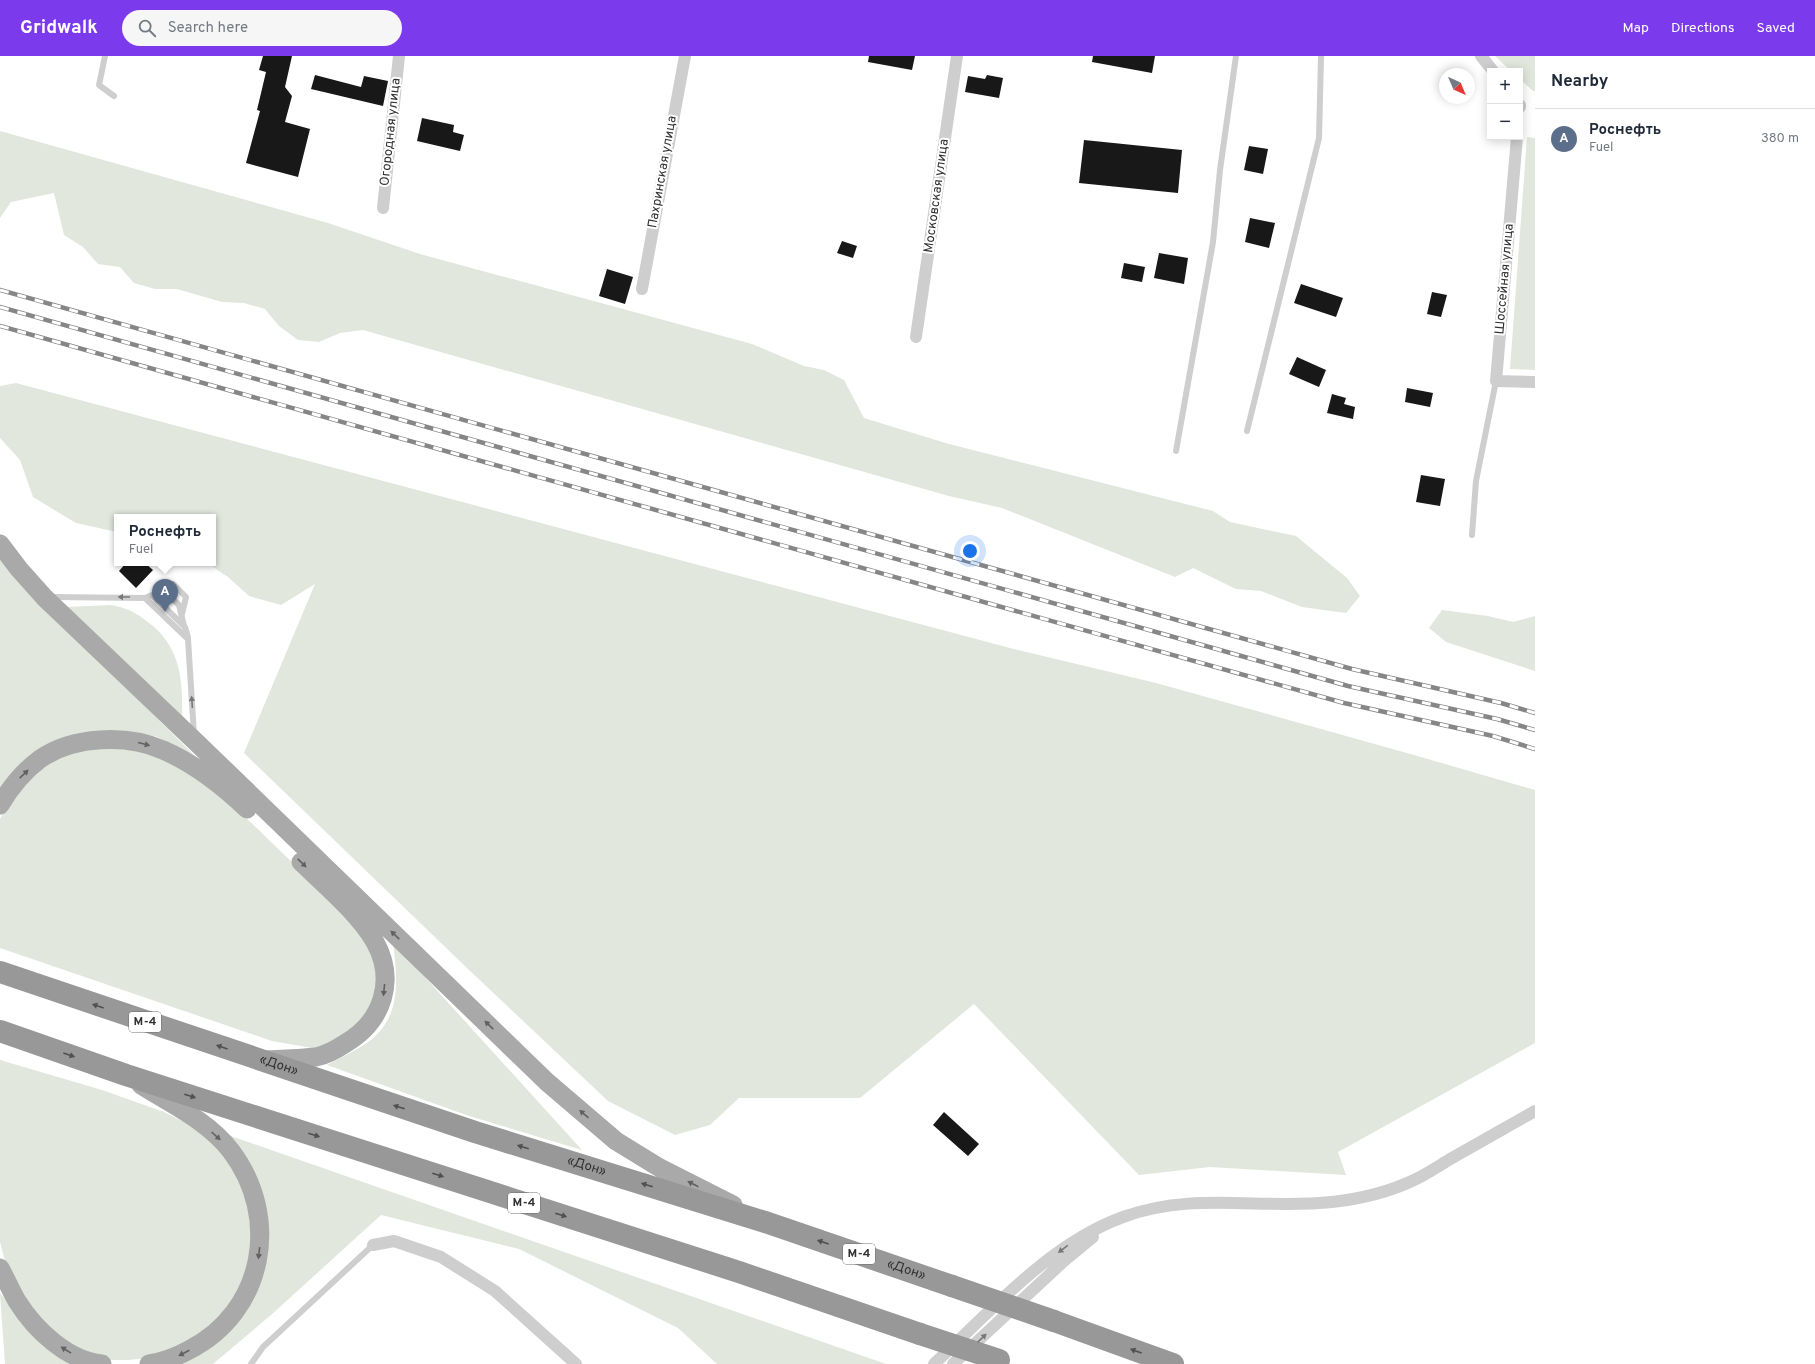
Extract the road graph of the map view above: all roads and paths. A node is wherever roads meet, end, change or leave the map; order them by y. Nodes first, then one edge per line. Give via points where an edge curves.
1 (105, 56) edge
2 (399, 56) edge
3 (685, 56) edge
4 (957, 56) edge
5 (1236, 56) edge
6 (1321, 56) edge
7 (1481, 56) edge
8 (1491, 68) edge
9 (114, 96) dead end
10 (1517, 140) edge
11 (383, 208) dead end
12 (642, 289) dead end
13 (916, 337) dead end
14 (1496, 381) junction
15 (1535, 382) edge
16 (1247, 431) dead end
17 (1176, 450) dead end
18 (1472, 535) dead end
19 (0, 544) edge
20 (163, 590) junction
21 (152, 595) junction
22 (44, 597) junction
23 (145, 598) junction
24 (181, 616) junction
25 (185, 627) junction
26 (188, 639) junction
27 (195, 741) junction
28 (0, 805) edge
29 (0, 972) edge
30 (0, 1031) edge
31 (259, 1060) junction
32 (126, 1075) junction
33 (1535, 1111) edge
34 (1122, 1218) junction
35 (765, 1222) junction
36 (373, 1245) joint
37 (0, 1268) edge
38 (1005, 1362) edge
39 (102, 1364) edge
40 (149, 1364) edge
41 (251, 1364) edge
42 (576, 1364) edge
43 (934, 1364) edge
44 (953, 1364) edge
45 (1173, 1364) edge

1 - 9 lane via 99,85
2 - 11 street, Огородная улица
3 - 12 street, Пахринская улица
4 - 13 street, Московская улица
5 - 17 lane via 1213,242
6 - 16 lane via 1319,138
7 - 8 street
10 - 14 street, Шоссейная улица
14 - 15 street
14 - 18 lane via 1476,481
19 - 22 main road
20 - 21 lane
20 - 24 lane via 178,605
20 - 24 lane via 173,584 186,597
21 - 23 lane
21 - 25 lane
23 -> 22 lane
22 - 27 main road
23 - 26 lane
24 - 25 lane
25 - 26 lane
27 -> 26 lane
35 -> 27 main road via 642,1157 616,1141 587,1117
28 -> 31 main road via 18,779 40,759 62,748 83,743 127,740 178,757 202,772 231,794 306,866 363,924 375,942 386,976 383,997 374,1019 357,1037 338,1048 316,1057
31 -> 29 highway, «Дон» / М-4
30 -> 32 highway, М-4
35 -> 31 highway, «Дон» / М-4 via 475,1132
32 -> 38 highway, М-4, bridge via 739,1272
32 -> 40 main road via 202,1124 219,1138 231,1151 254,1192 259,1219 260,1251 257,1266 245,1297 234,1313 223,1326 195,1347 175,1358
33 - 34 street via 1414,1180 1387,1190 1332,1202 1175,1204 1148,1209
34 -> 43 street via 1068,1244 1037,1268
44 -> 34 street via 1065,1260
45 -> 35 highway, «Дон» / М-4, bridge
36 - 41 lane via 263,1347
36 - 42 street via 394,1241 441,1257 495,1291
39 -> 37 main road via 81,1358 47,1336 18,1302

